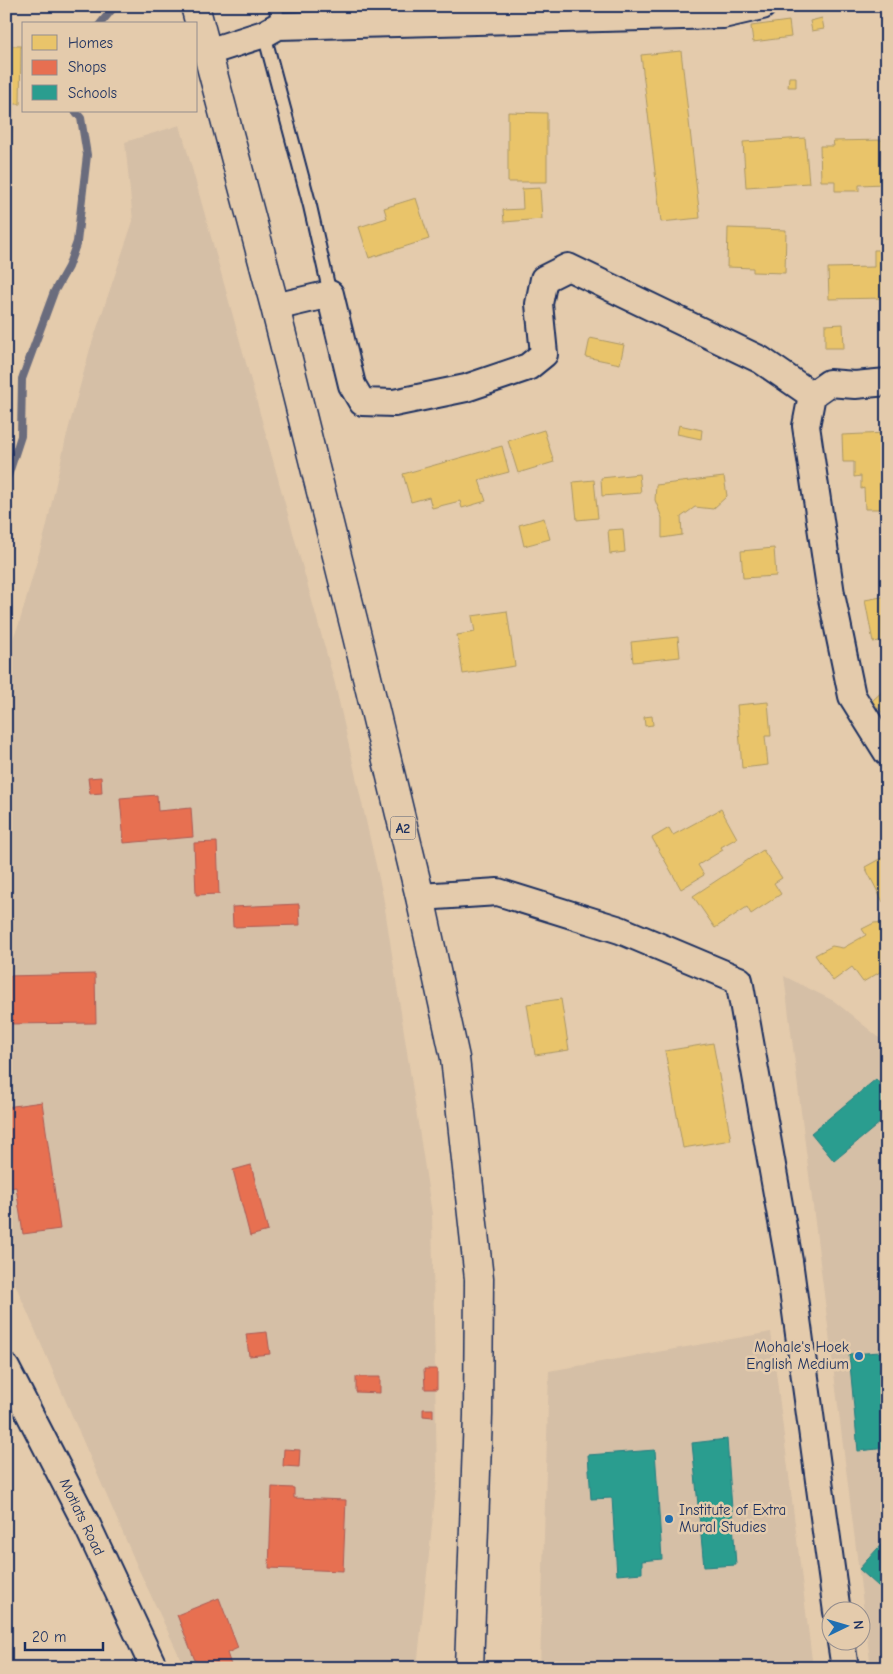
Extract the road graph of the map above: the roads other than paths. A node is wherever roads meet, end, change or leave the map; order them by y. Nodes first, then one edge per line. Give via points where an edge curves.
1 (195, 6) edge
2 (762, 6) edge
3 (273, 22) edge
4 (208, 52) junction
5 (330, 294) junction
6 (275, 307) junction
7 (887, 382) edge
8 (812, 395) junction
9 (887, 752) edge
10 (420, 897) junction
11 (6, 1368) edge
12 (836, 1602) edge
13 (843, 1652) edge
14 (154, 1668) edge
15 (469, 1668) edge
16 (845, 1668) edge

1 - 4 main road, A2
2 - 3 street via 723,15
3 - 4 street
3 - 5 lane
4 - 6 main road, A2
5 - 6 street
5 - 8 street via 352,385 362,402 394,403 466,388 528,367 544,354 539,304 544,279 568,267 762,360
6 - 10 main road, A2
7 - 8 street via 829,383
8 - 9 street via 806,426 831,594 850,687 852,696
10 - 12 street via 498,892 620,930 739,980 789,1261
10 - 15 main road, A2 via 454,1058 479,1279
11 - 14 street, Motlats Road via 88,1527
13 - 16 street

